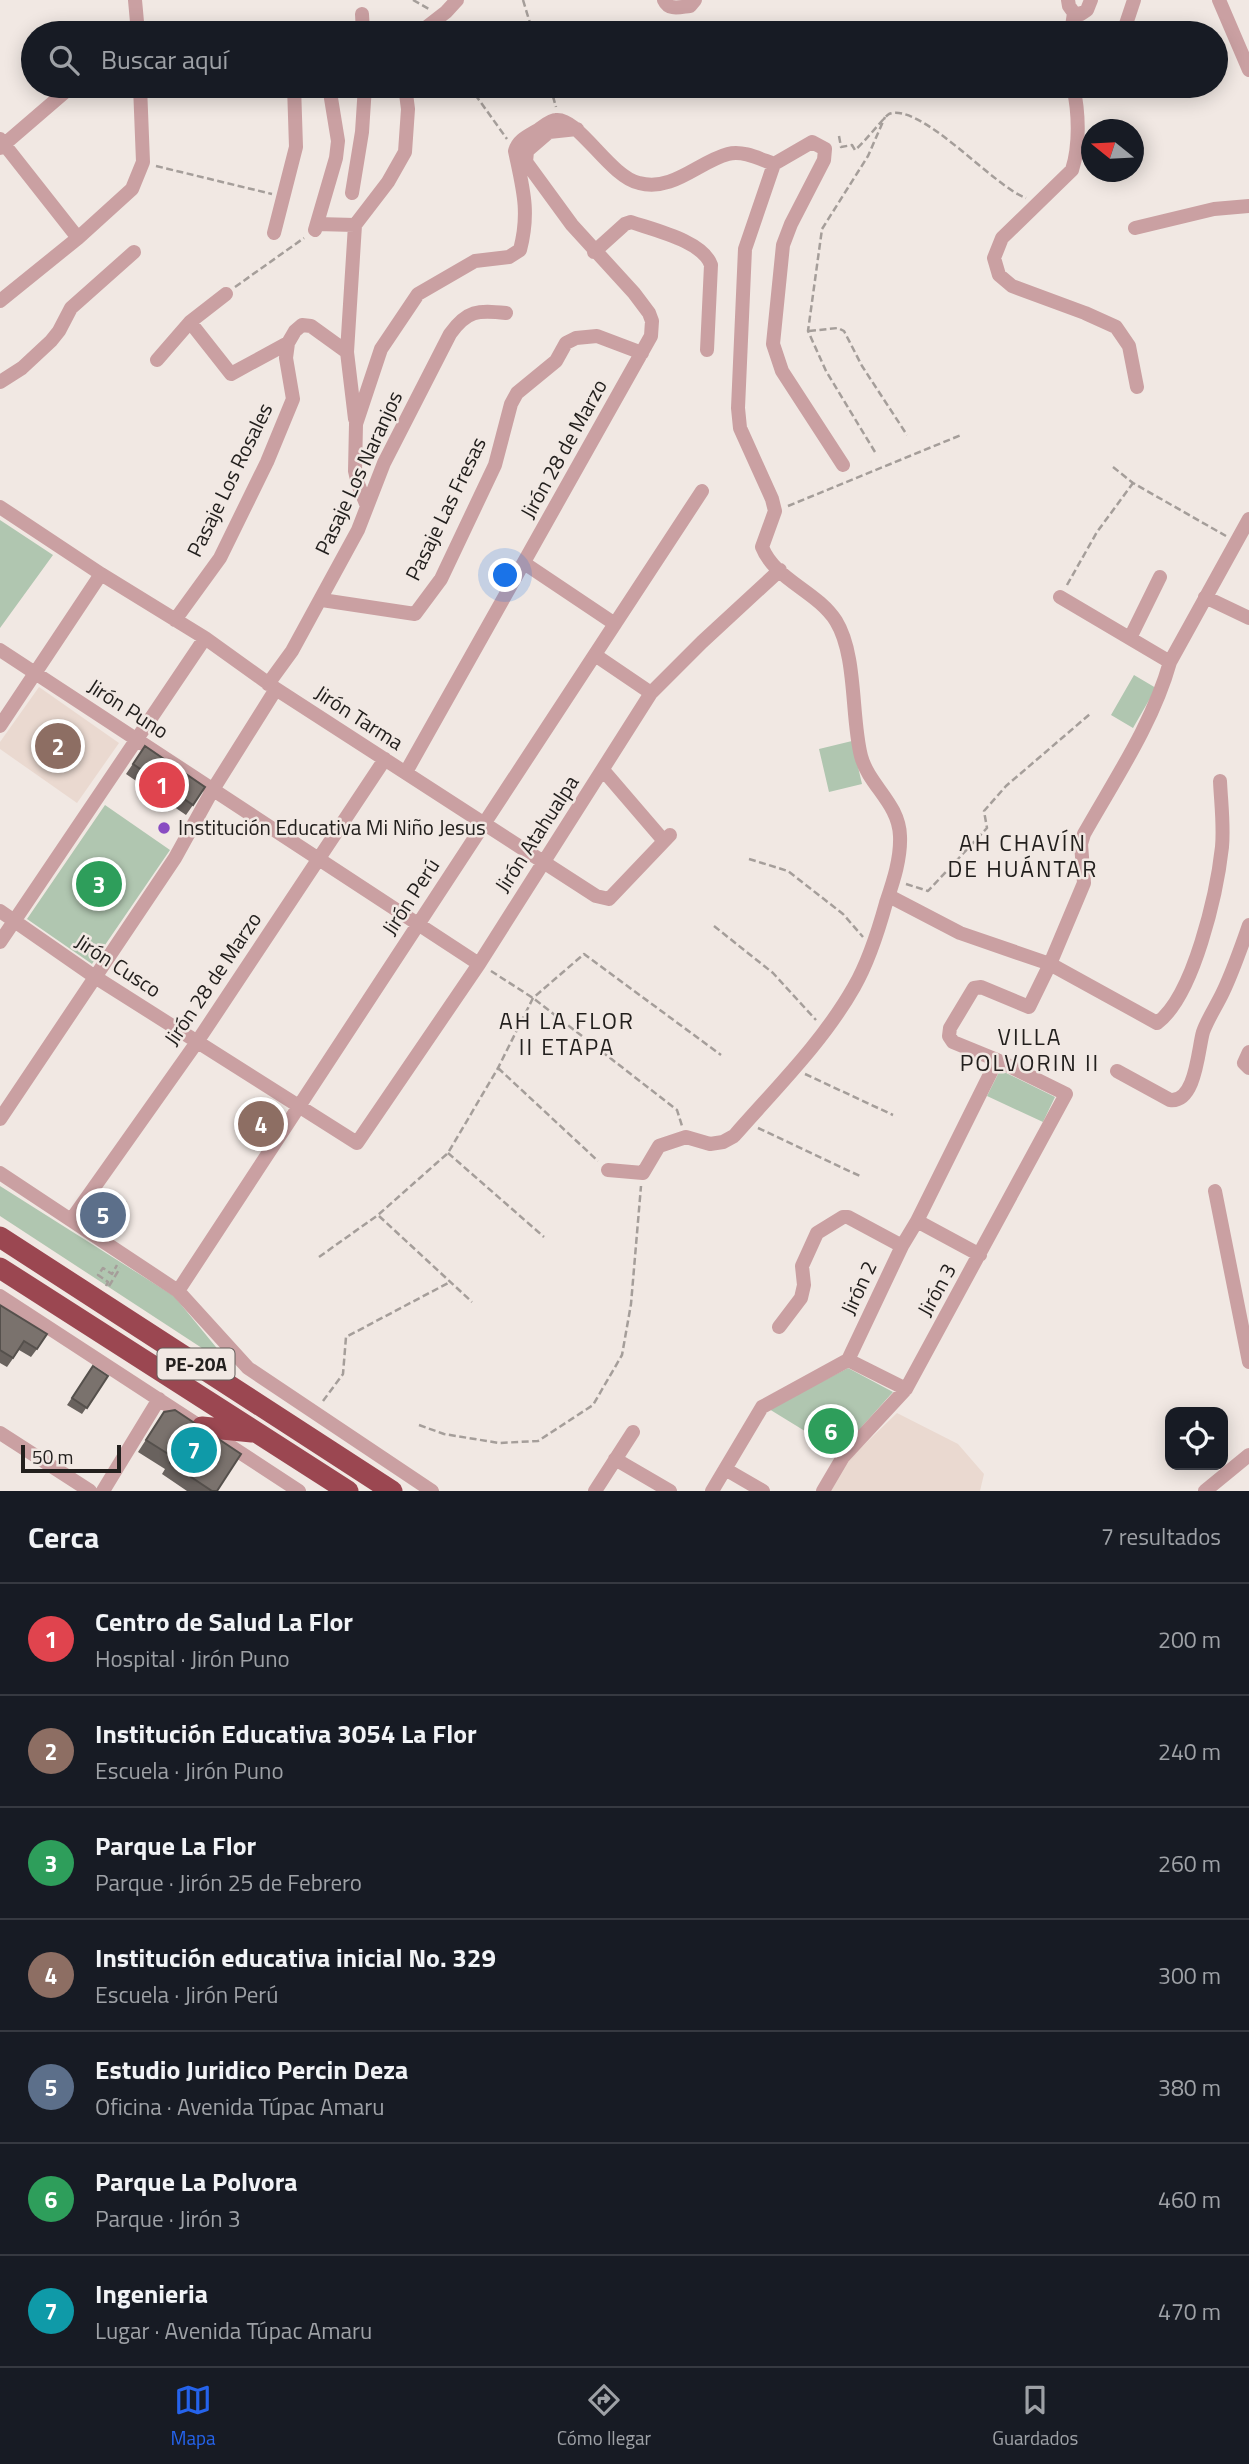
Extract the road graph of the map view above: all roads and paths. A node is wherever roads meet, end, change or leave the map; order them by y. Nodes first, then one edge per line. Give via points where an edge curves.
1 (135, 0) edge
2 (457, 0) edge
3 (523, 0) edge
4 (664, 0) edge
5 (695, 0) edge
6 (1091, 0) edge
7 (1134, 0) edge
8 (1219, 0) edge
9 (1071, 7) edge
10 (362, 14) dead end
11 (136, 21) edge
12 (362, 21) edge
13 (434, 21) edge
14 (529, 21) edge
15 (1127, 21) edge
16 (1249, 70) edge
17 (57, 98) edge
18 (141, 98) edge
19 (294, 98) edge
20 (331, 98) edge
21 (364, 98) edge
22 (407, 98) edge
23 (478, 98) edge
24 (554, 98) edge
25 (1076, 98) edge
26 (885, 117) junction
27 (560, 120) junction
28 (577, 129) junction
29 (839, 136) dead end
30 (1, 144) edge
31 (515, 151) junction
32 (143, 162) junction
33 (774, 164) junction
34 (352, 193) dead end
35 (282, 197) junction
36 (1040, 201) junction
37 (1249, 206) edge
38 (355, 225) junction
39 (316, 227) junction
40 (1135, 228) dead end
41 (274, 233) dead end
42 (78, 239) junction
43 (134, 251) dead end
44 (594, 252) junction
45 (226, 294) joint
46 (0, 301) edge
47 (506, 313) dead end
48 (190, 323) junction
49 (808, 331) junction
50 (288, 343) junction
51 (707, 350) dead end
52 (347, 352) junction
53 (642, 353) junction
54 (157, 360) dead end
55 (0, 382) edge
56 (1136, 387) dead end
57 (356, 424) junction
58 (907, 435) dead end
59 (961, 435) dead end
60 (875, 452) dead end
61 (843, 465) dead end
62 (1113, 467) dead end
63 (1133, 483) junction
64 (702, 491) dead end
65 (367, 506) junction
66 (0, 507) edge
67 (775, 511) junction
68 (1249, 519) edge
69 (1236, 542) junction
70 (524, 563) junction
71 (779, 570) junction
72 (101, 574) junction
73 (1160, 577) dead end
74 (1060, 597) joint
75 (1205, 597) junction
76 (321, 600) junction
77 (1249, 618) edge
78 (175, 620) junction
79 (615, 624) junction
80 (205, 638) junction
81 (1130, 638) junction
82 (0, 650) edge
83 (595, 655) junction
84 (1170, 662) junction
85 (34, 673) junction
86 (272, 686) junction
87 (651, 693) junction
88 (1090, 714) dead end
89 (0, 726) edge
90 (136, 740) junction
91 (385, 759) junction
92 (603, 770) junction
93 (406, 772) junction
94 (1220, 782) dead end
95 (212, 791) junction
96 (484, 824) junction
97 (318, 859) junction
98 (749, 859) dead end
99 (544, 862) junction
100 (893, 879) junction
101 (889, 895) junction
102 (0, 911) edge
103 (14, 921) junction
104 (418, 925) junction
105 (1249, 925) edge
106 (714, 926) dead end
107 (0, 942) edge
108 (872, 947) junction
109 (479, 964) junction
110 (1050, 964) junction
111 (95, 977) junction
112 (533, 998) junction
113 (826, 1030) junction
114 (197, 1042) junction
115 (1249, 1052) edge
116 (720, 1055) dead end
117 (997, 1060) junction
118 (498, 1068) junction
119 (793, 1068) junction
120 (1249, 1068) edge
121 (1117, 1071) dead end
122 (299, 1107) junction
123 (893, 1115) dead end
124 (0, 1119) edge
125 (746, 1122) junction
126 (686, 1137) junction
127 (357, 1143) joint
128 (448, 1153) junction
129 (608, 1170) joint
130 (0, 1173) edge
131 (643, 1173) junction
132 (862, 1177) dead end
133 (1215, 1191) dead end
134 (378, 1215) junction
135 (71, 1220) junction
136 (917, 1221) junction
137 (0, 1237) edge
138 (544, 1237) dead end
139 (902, 1246) junction
140 (980, 1255) junction
141 (319, 1257) dead end
142 (0, 1268) edge
143 (450, 1282) junction
144 (108, 1288) joint
145 (178, 1291) junction
146 (0, 1296) edge
147 (471, 1302) dead end
148 (779, 1327) dead end
149 (1247, 1343) edge
150 (848, 1360) junction
151 (1249, 1362) edge
152 (906, 1389) junction
153 (159, 1399) junction
154 (314, 1412) junction
155 (419, 1425) dead end
156 (202, 1427) junction
157 (256, 1432) junction
158 (633, 1432) dead end
159 (0, 1433) edge
160 (1249, 1455) edge
161 (615, 1459) junction
162 (724, 1469) junction
163 (90, 1491) edge
164 (103, 1491) edge
165 (299, 1491) edge
166 (348, 1491) edge
167 (393, 1491) edge
168 (432, 1491) edge
169 (595, 1491) edge
170 (670, 1491) edge
171 (712, 1491) edge
172 (764, 1491) edge
173 (822, 1491) edge
174 (1205, 1491) edge

1 - 11 street
2 - 13 street
3 - 14 path
4 - 5 street via 672,8 690,6
6 - 9 street via 1081,14
7 - 15 street
8 - 16 street
10 - 12 street
17 - 30 street
18 - 32 street
19 - 35 street via 296,147
20 - 39 street via 338,141
21 - 34 street
22 - 38 street via 405,152
23 - 31 path
24 - 27 path
25 - 36 street via 1077,156 1072,170
26 - 29 path via 855,150 852,145 841,147
26 - 36 path via 901,113 936,129 1016,193
26 - 49 path via 868,156 822,229
27 - 28 street
27 - 31 street via 522,140
28 - 33 street via 613,169 637,183 658,185 729,153
28 - 44 street, Jirón 28 de Marzo via 545,134 527,151 526,162
30 - 42 street
31 - 57 street via 525,200 526,226 520,250 509,257 475,261 416,296 381,349
32 - 35 path
32 - 42 street via 132,189
33 - 61 street via 812,142 825,149 783,245 773,344 782,371
33 - 67 street via 745,249 738,408 740,428
35 - 41 street
36 - 56 street via 1002,238 994,258 999,275 1012,286 1116,327 1129,346
37 - 40 street via 1214,209
38 - 39 street
38 - 52 street
39 - 45 path
42 - 46 street
43 - 55 street via 71,308 51,341
44 - 51 street via 631,222 682,240 708,256
44 - 53 street, Jirón 28 de Marzo via 649,313 651,336
45 - 48 street
47 - 65 street, Pasaje Los Naranjos via 481,310 459,321 384,463
48 - 50 street via 231,374
48 - 54 street
49 - 58 path via 844,331
49 - 60 path via 826,371
50 - 52 street via 295,331 307,324
50 - 78 street, Pasaje Los Rosales via 293,399 220,558
52 - 57 street
53 - 70 street, Jirón 28 de Marzo
53 - 76 street, Pasaje Las Fresas via 597,336 576,338 517,393 495,465 441,579 416,613
57 - 65 street via 355,471
59 - 67 path
62 - 63 path
63 - 69 path
63 - 74 path via 1097,532
64 - 79 street, Jirón Perú
65 - 76 street, Pasaje Los Naranjos
66 - 72 street, Jirón Tarma
67 - 71 street via 762,547
68 - 69 street
69 - 75 street
70 - 79 street
70 - 93 street, Jirón 28 de Marzo
71 - 87 street, Jirón Atahualpa
71 - 100 street via 818,601 836,622 846,646 861,756 894,809 900,834
72 - 78 street, Jirón Tarma
72 - 85 street
73 - 81 street
74 - 81 street
75 - 77 street
75 - 84 street
76 - 86 street, Pasaje Los Naranjos
78 - 80 street, Jirón Tarma
79 - 83 street, Jirón Perú
80 - 86 street, Jirón Tarma
80 - 90 street
81 - 84 street
82 - 85 street, Jirón Puno
83 - 87 street
83 - 96 street, Jirón Perú
84 - 110 street via 1146,722 1084,834 1084,883
85 - 89 street
85 - 90 street, Jirón Puno
86 - 91 street, Jirón Tarma
86 - 95 street, Pasaje Los Naranjos
87 - 92 street, Jirón Atahualpa
88 - 100 path via 1006,786 984,811 987,828 928,891
90 - 95 street, Jirón Puno
90 - 103 street
91 - 93 street, Jirón Tarma
91 - 97 street, Jirón 28 de Marzo
92 - 99 street, Jirón Atahualpa
92 - 99 street, Jirón Tarma via 667,838 609,898 596,896
93 - 96 street, Jirón Tarma
94 - 110 street via 1222,847 1206,925 1179,1000 1160,1021 1153,1022
95 - 97 street, Jirón Puno
95 - 111 street, Pasaje Los Naranjos via 175,858
96 - 99 street, Jirón Tarma
96 - 104 street, Jirón Perú
97 - 104 street, Jirón Puno
97 - 114 street, Jirón 28 de Marzo
98 - 108 path via 788,871 843,914
99 - 109 street, Jirón Atahualpa
100 - 101 street
101 - 108 street
101 - 110 street via 960,933
102 - 103 street, Jirón Cusco
103 - 107 street
103 - 111 street, Jirón Cusco
104 - 109 street, Jirón Puno
104 - 122 street, Jirón Perú
105 - 121 street via 1203,1032 1197,1070 1181,1098 1170,1100
106 - 113 path via 773,973
108 - 113 street via 854,987
109 - 112 path
109 - 127 street, Jirón Atahualpa
110 - 117 street via 1029,1007 974,988 950,1028 953,1042
111 - 114 street, Jirón Cusco
111 - 124 street, Pasaje Los Naranjos
112 - 116 path via 584,954
112 - 118 path
112 - 126 path via 677,1110
113 - 119 street
114 - 122 street, Jirón Cusco
114 - 135 street, Jirón 28 de Marzo
115 - 120 street via 1244,1063
117 - 136 street, Jirón 2
117 - 140 street, Jirón 3 via 1066,1094
118 - 128 path
118 - 129 path
119 - 123 path
119 - 125 street
122 - 127 street, Jirón Cusco
122 - 145 street, Jirón Perú
125 - 126 street via 723,1142 710,1144
125 - 132 path
126 - 131 street via 659,1146
128 - 134 path
128 - 138 path
129 - 131 street
130 - 135 street
131 - 155 path via 622,1355 593,1405 538,1441 499,1443
133 - 149 street
134 - 141 path
134 - 143 path
135 - 145 street
136 - 139 street, Jirón 2
136 - 140 street
137 - 167 highway, PE-20A
139 - 148 street via 848,1217 817,1234 802,1266 801,1298
139 - 150 street, Jirón 2
140 - 152 street, Jirón 3
142 - 157 highway, PE-20A
143 - 147 path
143 - 154 path via 346,1337 343,1374
144 - 144 path via 99,1275 103,1268 112,1274 117,1265 120,1267
145 - 154 street via 248,1368
146 - 153 street
149 - 151 street
150 - 152 street
150 - 162 street via 762,1407
152 - 173 street, Jirón 3 via 843,1457
153 - 156 street
153 - 164 street
154 - 168 street
156 - 157 highway
156 - 165 street
157 - 166 highway, PE-20A
158 - 161 street
159 - 163 street
160 - 174 street
161 - 169 street
161 - 170 street
162 - 171 street
162 - 172 street

